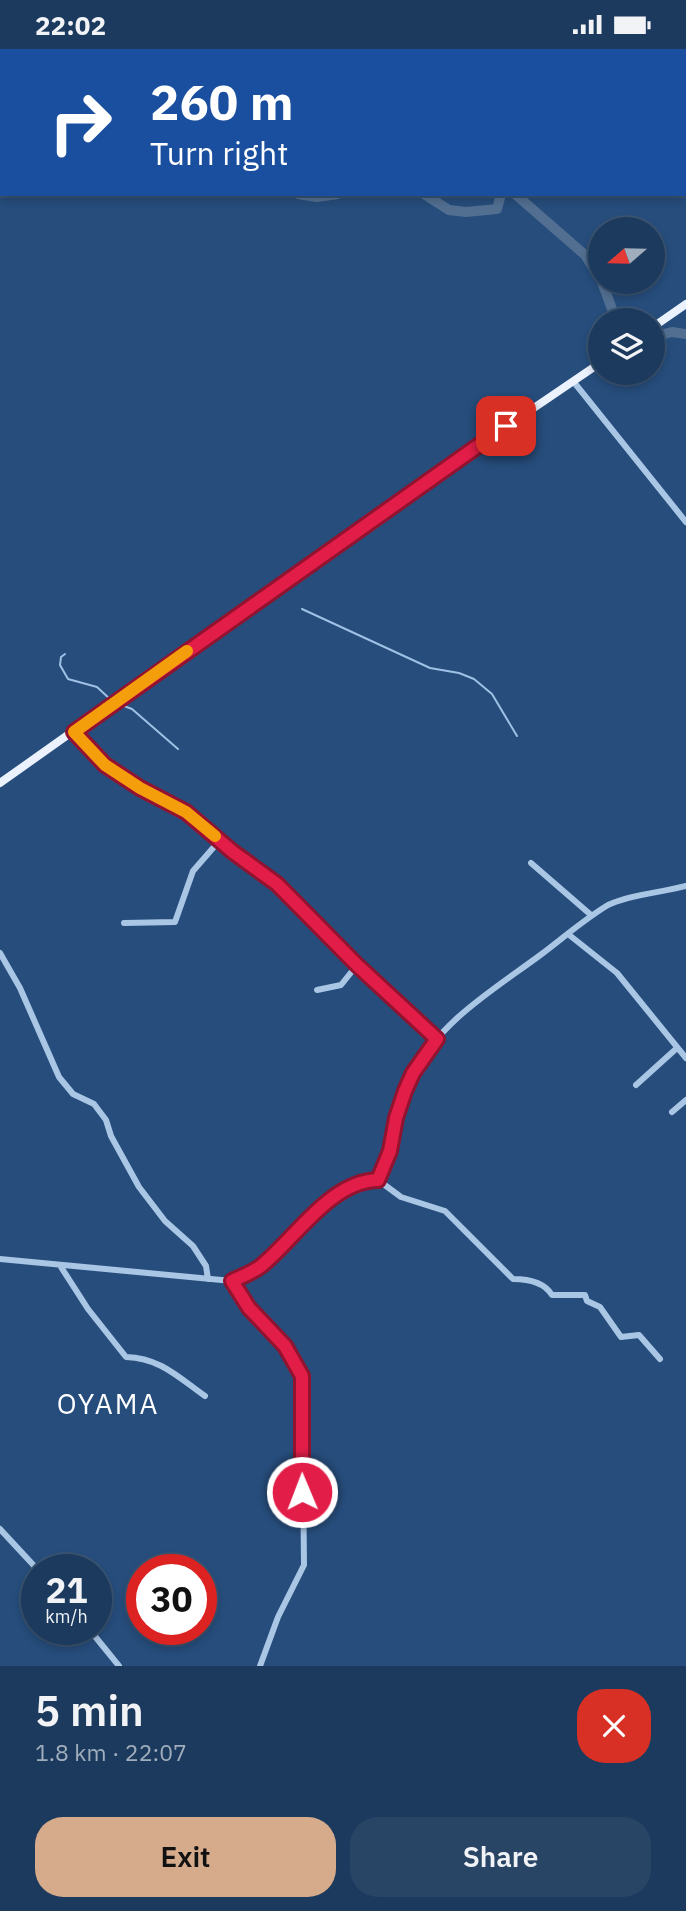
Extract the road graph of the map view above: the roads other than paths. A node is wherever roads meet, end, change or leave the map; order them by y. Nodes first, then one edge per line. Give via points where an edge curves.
1 (686, 304) edge
2 (665, 319) edge
3 (588, 370) edge
4 (573, 381) junction
5 (686, 522) edge
6 (74, 732) junction
7 (0, 783) edge
8 (220, 840) junction
9 (531, 863) dead end
10 (686, 886) edge
11 (591, 915) junction
12 (124, 923) dead end
13 (568, 934) junction
14 (0, 953) edge
15 (357, 965) junction
16 (317, 990) dead end
17 (437, 1039) junction
18 (677, 1048) junction
19 (686, 1059) edge
20 (636, 1085) dead end
21 (686, 1100) edge
22 (672, 1112) dead end
23 (378, 1180) junction
24 (2, 1261) edge
25 (61, 1267) junction
26 (208, 1279) junction
27 (232, 1281) junction
28 (660, 1359) dead end
29 (205, 1396) dead end
30 (0, 1529) edge
31 (23, 1554) edge
32 (102, 1645) edge
33 (119, 1666) edge
34 (260, 1666) edge

1 - 2 main road
3 - 4 main road
4 - 5 street
4 - 6 main road
6 - 7 main road
6 - 8 street via 105,765 186,812
8 - 12 street via 193,871 175,922
8 - 15 street via 289,894
9 - 11 street
10 - 11 street via 619,899
11 - 13 street
13 - 17 street via 513,972
13 - 18 street via 617,973
14 - 26 street via 59,1077 73,1094 94,1104 106,1120 139,1188 193,1247 206,1266
15 - 16 street via 341,985
15 - 17 street
17 - 23 street via 405,1091
18 - 19 street
18 - 20 street
21 - 22 street
23 - 27 street via 355,1184 330,1200 260,1266
23 - 28 street via 401,1197 446,1211 513,1279 527,1279 548,1288 552,1295 586,1295 621,1337 639,1335
24 - 25 street
25 - 26 street
25 - 29 street via 126,1357 153,1361
26 - 27 street
27 - 34 street via 249,1308 285,1346 302,1376 304,1565
30 - 31 street
32 - 33 street

